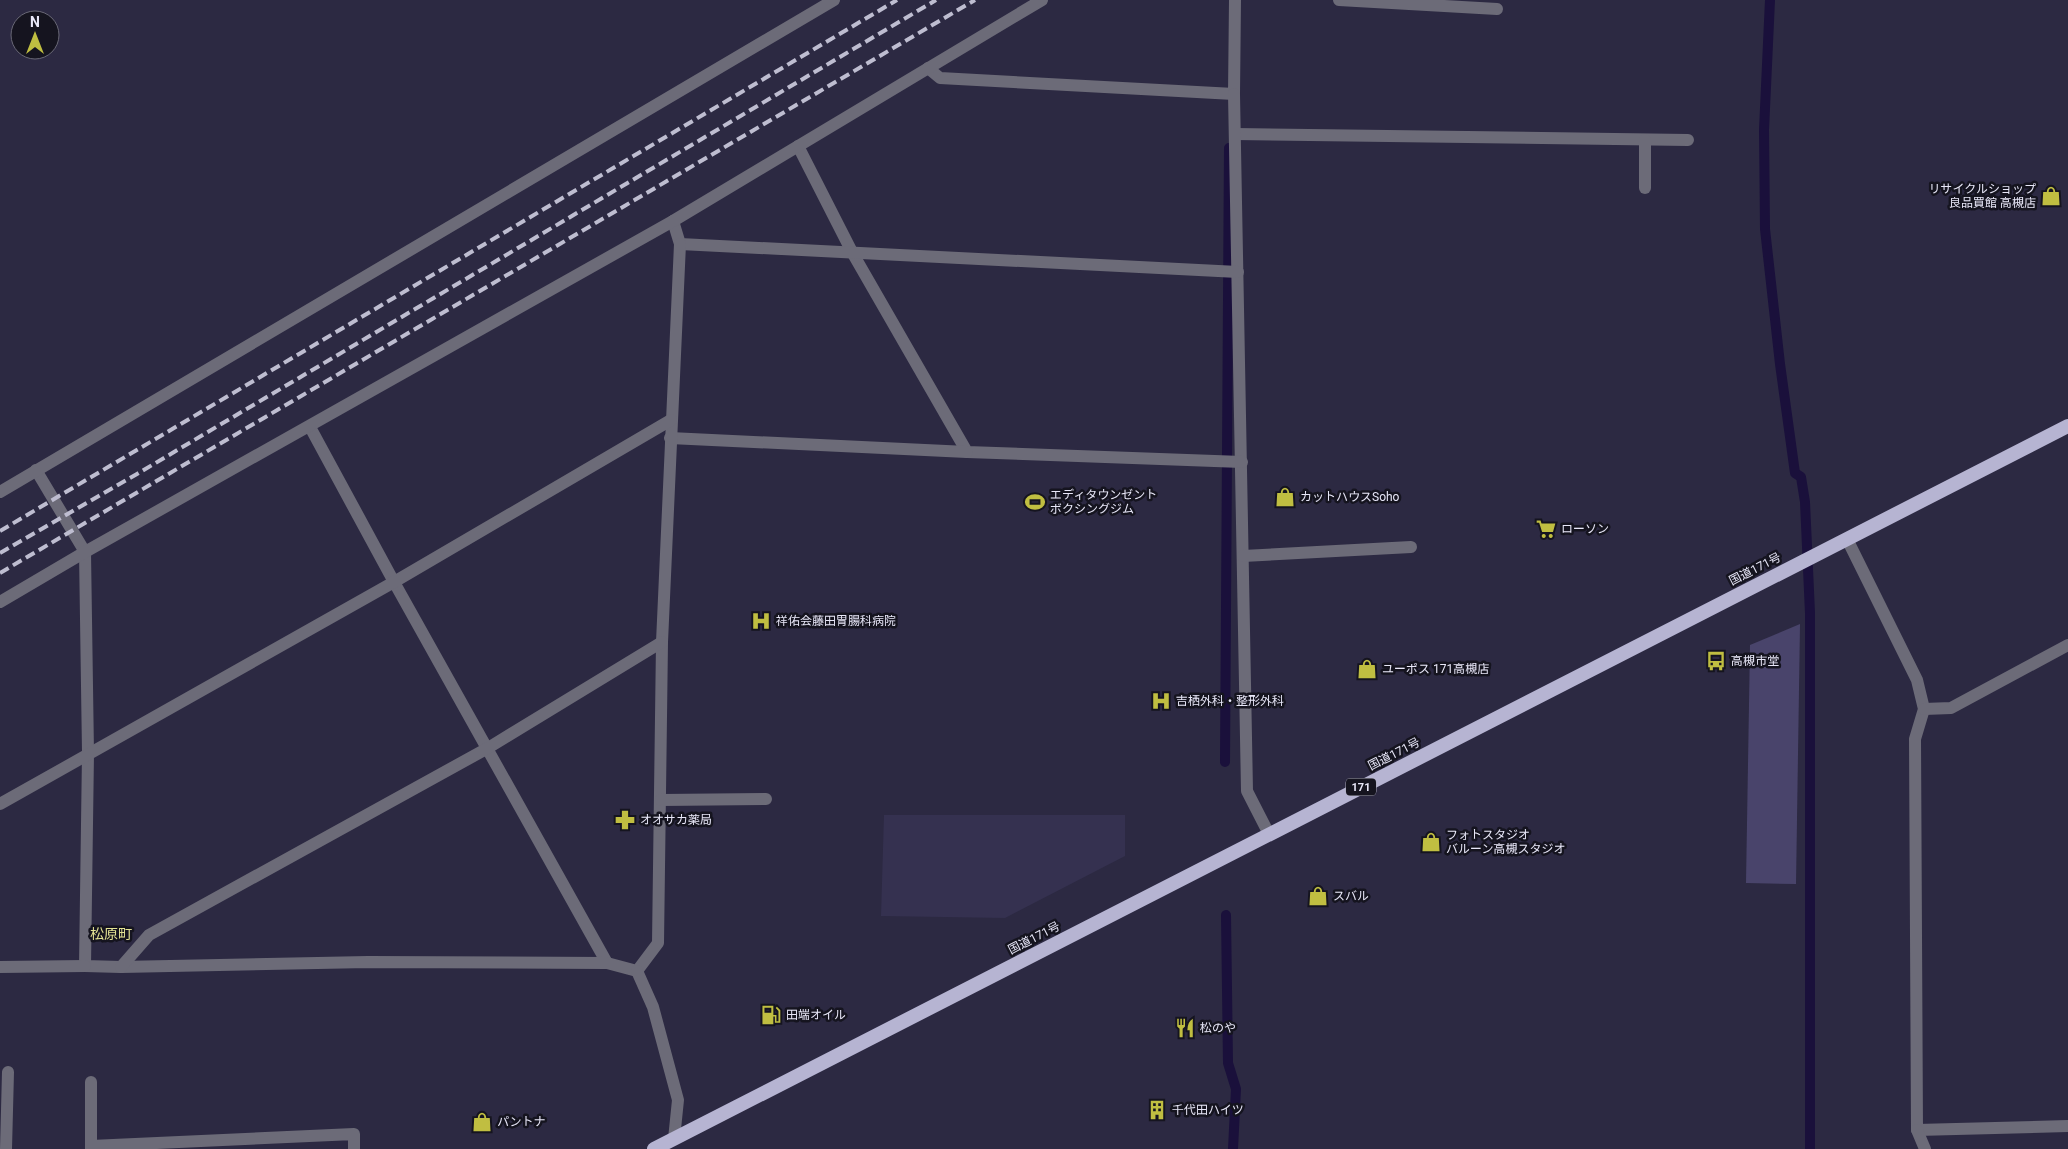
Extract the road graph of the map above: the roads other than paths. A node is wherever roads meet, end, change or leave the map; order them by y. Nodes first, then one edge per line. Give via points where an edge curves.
1 (834, 0) edge
2 (1042, 0) edge
3 (1235, 0) edge
4 (1339, 0) edge
5 (1498, 9) dead end
6 (928, 68) junction
7 (1234, 94) junction
8 (1235, 134) junction
9 (1645, 140) junction
10 (1688, 140) dead end
11 (798, 146) junction
12 (1645, 188) dead end
13 (674, 220) junction
14 (680, 244) junction
15 (852, 252) junction
16 (1238, 272) junction
17 (671, 420) junction
18 (2068, 426) edge
19 (310, 427) junction
20 (670, 438) junction
21 (967, 452) junction
22 (1242, 462) junction
23 (36, 470) junction
24 (0, 492) edge
25 (1847, 539) junction
26 (1411, 547) dead end
27 (85, 552) junction
28 (1243, 556) junction
29 (394, 582) junction
30 (0, 602) edge
31 (662, 642) junction
32 (2068, 645) edge
33 (1924, 709) junction
34 (488, 748) junction
35 (88, 753) junction
36 (766, 799) dead end
37 (661, 800) junction
38 (0, 804) edge
39 (1269, 834) junction
40 (607, 963) junction
41 (85, 966) junction
42 (0, 967) edge
43 (121, 967) junction
44 (637, 972) junction
45 (8, 1072) dead end
46 (91, 1082) dead end
47 (2068, 1126) edge
48 (1917, 1130) junction
49 (674, 1144) edge
50 (91, 1148) edge
51 (6, 1149) edge
52 (354, 1149) edge
53 (654, 1149) edge
54 (1925, 1149) edge

1 - 23 street
2 - 6 street
3 - 7 street
4 - 5 street
6 - 7 street via 940,78
6 - 11 street
7 - 8 street
8 - 9 street
8 - 16 street
9 - 10 street
9 - 12 street
11 - 13 street
11 - 15 street
13 - 14 street
13 - 19 street
14 - 15 street
14 - 17 street
15 - 16 street
15 - 21 street
16 - 22 street
17 - 20 street
17 - 29 street
18 - 25 highway, 国道171号 / 171
19 - 27 street
19 - 29 street
20 - 21 street
20 - 31 street
21 - 22 street
22 - 28 street
23 - 24 street
23 - 27 street
25 - 33 street via 1917,680
25 - 39 highway, 国道171号 / 171
26 - 28 street
27 - 30 street
27 - 35 street
28 - 39 street via 1247,791
29 - 34 street
29 - 35 street
31 - 34 street
31 - 37 street
32 - 33 street via 1951,708
33 - 48 street via 1915,739
34 - 40 street
34 - 43 street via 149,935
35 - 38 street
35 - 41 street
36 - 37 street
37 - 44 street via 658,943
39 - 49 highway, 国道171号 / 171
40 - 43 street via 368,962
40 - 44 street
41 - 42 street
41 - 43 street
44 - 49 street via 653,1006 678,1100
45 - 51 street
46 - 50 street
47 - 48 street
48 - 54 street
49 - 53 highway, 国道171号 / 171
50 - 52 street via 354,1134

